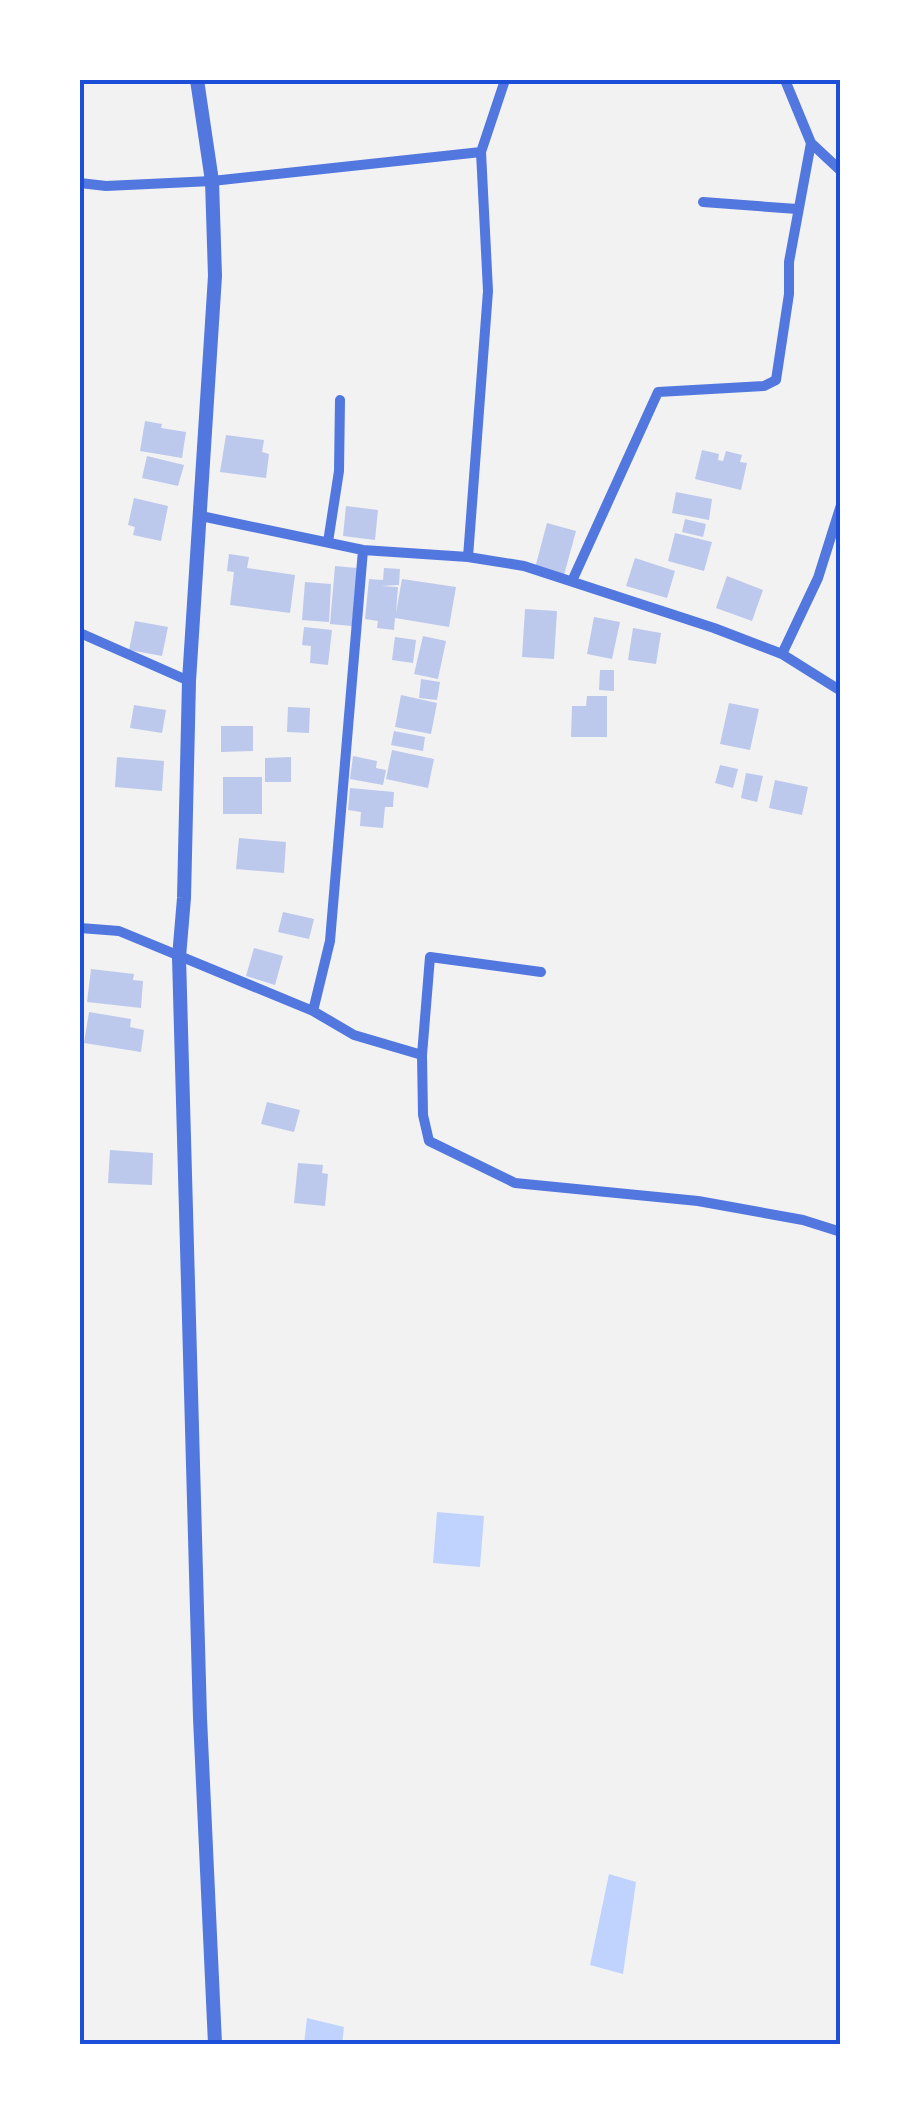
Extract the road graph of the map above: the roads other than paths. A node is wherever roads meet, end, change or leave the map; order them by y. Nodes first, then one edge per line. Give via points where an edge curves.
1 (197, 80) edge
2 (506, 80) edge
3 (785, 80) edge
4 (812, 143) junction
5 (480, 152) junction
6 (841, 171) edge
7 (212, 180) junction
8 (80, 183) edge
9 (703, 202) dead end
10 (798, 209) junction
11 (340, 400) dead end
12 (841, 504) edge
13 (201, 516) junction
14 (328, 542) junction
15 (363, 550) junction
16 (468, 557) junction
17 (572, 581) junction
18 (80, 634) edge
19 (782, 654) junction
20 (189, 680) junction
21 (841, 691) edge
22 (80, 928) edge
23 (179, 957) junction
24 (541, 972) dead end
25 (313, 1011) junction
26 (422, 1055) junction
27 (841, 1232) edge
28 (215, 2044) edge

1 - 7 street
2 - 5 street
3 - 4 street
4 - 6 street
4 - 10 street
5 - 7 street
5 - 16 street via 488,290
7 - 8 street
7 - 13 street via 216,276
9 - 10 street
10 - 17 street via 776,380 658,392
11 - 14 street
12 - 19 street via 818,578
13 - 14 street
13 - 20 street
14 - 15 street
15 - 16 street
15 - 25 street via 330,941
16 - 17 street
17 - 19 street
18 - 20 street
19 - 21 street
20 - 23 street
22 - 23 street via 119,931
23 - 25 street
23 - 28 street
24 - 26 street via 430,958
25 - 26 street via 354,1035
26 - 27 street via 429,1141 515,1183 698,1202

